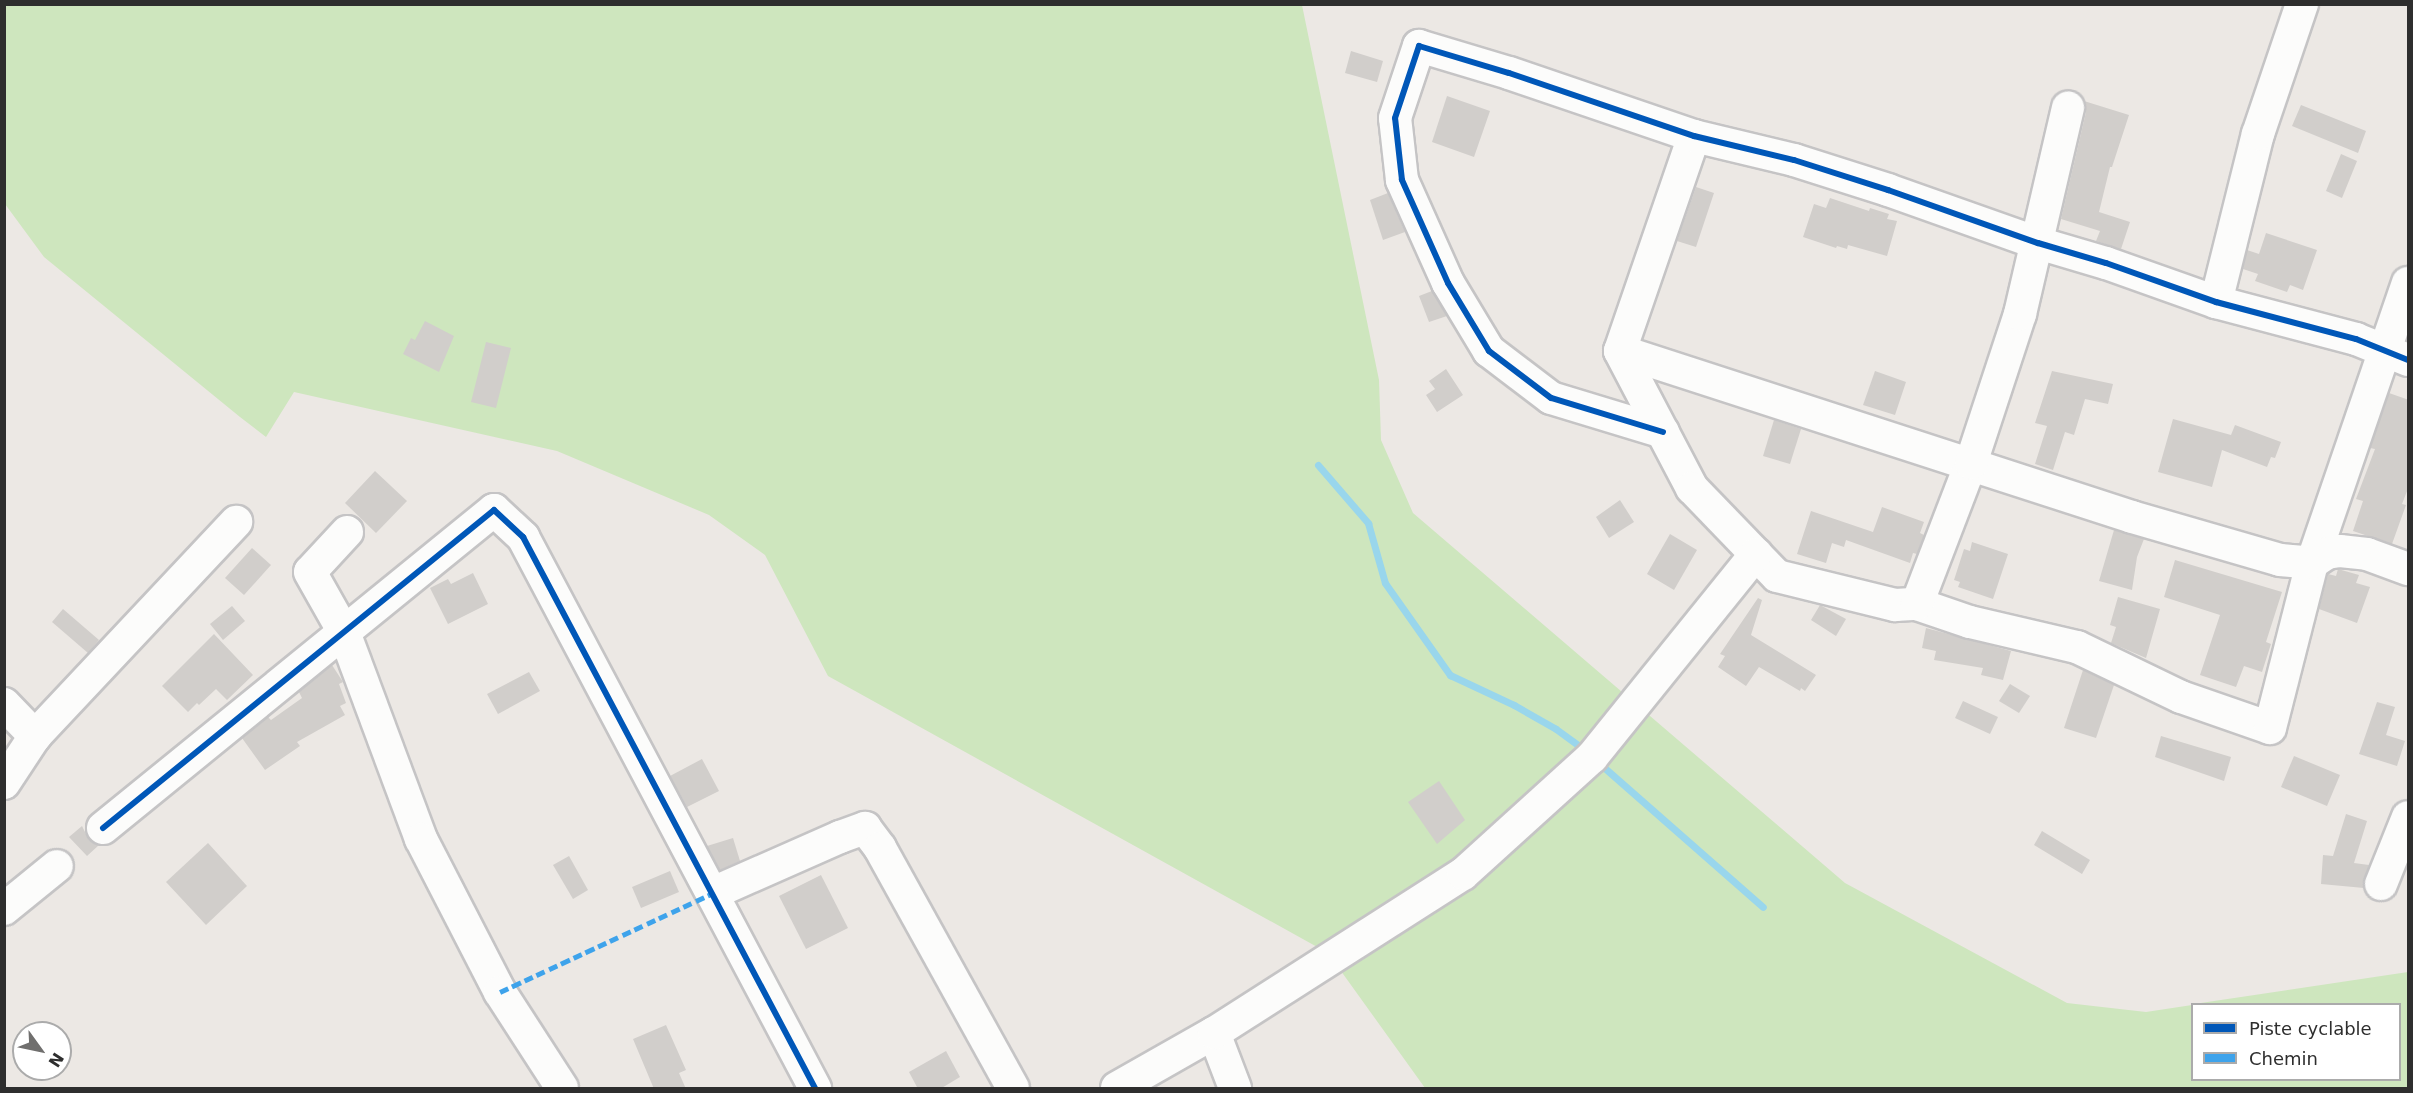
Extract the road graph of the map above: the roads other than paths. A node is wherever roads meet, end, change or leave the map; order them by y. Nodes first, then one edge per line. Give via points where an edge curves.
1 (2302, 4) edge
2 (2068, 108) dead end
3 (1694, 136) junction
4 (2038, 243) junction
5 (2409, 283) edge
6 (2216, 302) junction
7 (1620, 351) junction
8 (2396, 355) edge
9 (1663, 432) junction
10 (1971, 462) junction
11 (236, 522) dead end
12 (347, 532) dead end
13 (1756, 555) junction
14 (2312, 563) junction
15 (2409, 569) edge
16 (1917, 604) junction
17 (344, 632) junction
18 (4, 704) edge
19 (35, 736) junction
20 (4, 783) edge
21 (2409, 817) edge
22 (103, 828) dead end
23 (57, 866) dead end
24 (2381, 885) dead end
25 (713, 893) junction
26 (4, 909) edge
27 (1214, 1033) junction
28 (562, 1089) edge
29 (815, 1089) edge
30 (1013, 1089) edge
31 (1117, 1089) edge
32 (1235, 1089) edge

1 - 6 street via 2258,134
2 - 4 street
3 - 4 street via 1794,160
3 - 7 street
3 - 9 street via 1419,46 1395,118 1402,180 1448,283 1488,351 1551,399
4 - 6 street
4 - 10 street via 2020,314
5 - 8 street
6 - 8 street via 2356,339
7 - 9 street
7 - 10 street
8 - 14 street
9 - 13 street via 1692,488
10 - 14 street via 2132,517 2280,560
10 - 16 street
11 - 19 street
12 - 17 street via 310,572
13 - 16 street via 1777,576 1895,605
13 - 27 street via 1592,757 1463,874
14 - 15 street via 2340,550 2367,554
14 - 16 street via 2270,728 2181,697 2077,648
17 - 22 street
17 - 25 street via 494,510 523,537
17 - 28 street via 421,840 500,992
18 - 19 street
19 - 20 street
21 - 24 street
23 - 26 street
25 - 29 street
25 - 30 street via 865,828 880,848
27 - 31 street
27 - 32 street

